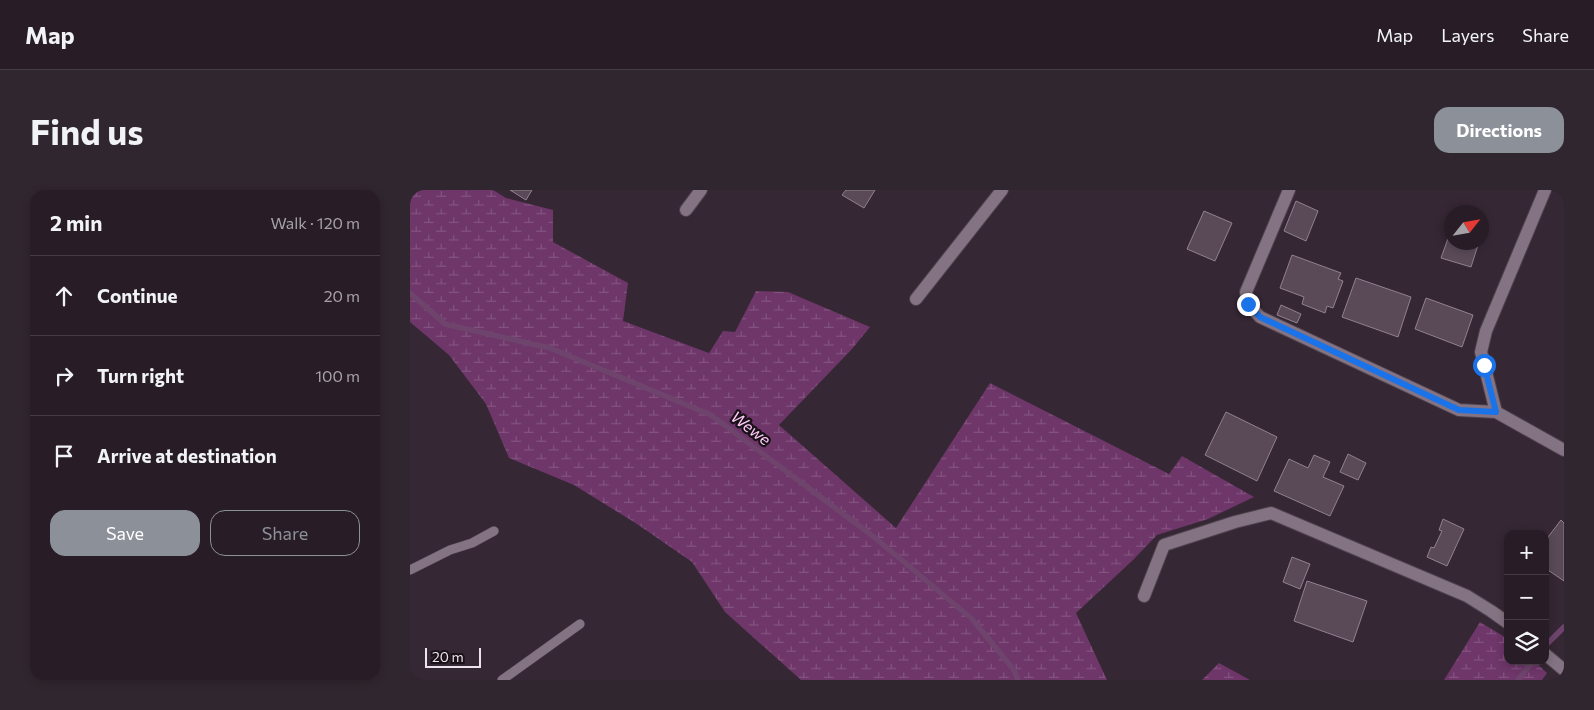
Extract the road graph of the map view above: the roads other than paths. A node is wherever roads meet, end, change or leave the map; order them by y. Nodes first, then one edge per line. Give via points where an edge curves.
1 (701, 190) edge
2 (1002, 190) edge
3 (1290, 190) edge
4 (1545, 190) edge
5 (686, 210) dead end
6 (916, 299) dead end
7 (1496, 412) junction
8 (1564, 450) edge
9 (494, 531) dead end
10 (410, 570) edge
11 (1144, 596) dead end
12 (1504, 620) edge
13 (580, 624) dead end
14 (1549, 657) edge
15 (1564, 670) edge
16 (502, 680) edge

1 - 5 street
2 - 6 street
3 - 7 street via 1246,292 1248,304 1260,317 1459,410
4 - 7 street via 1486,331 1481,352
7 - 8 street
9 - 10 lane
11 - 12 street via 1164,545 1271,513 1467,596
13 - 16 lane
14 - 15 street

